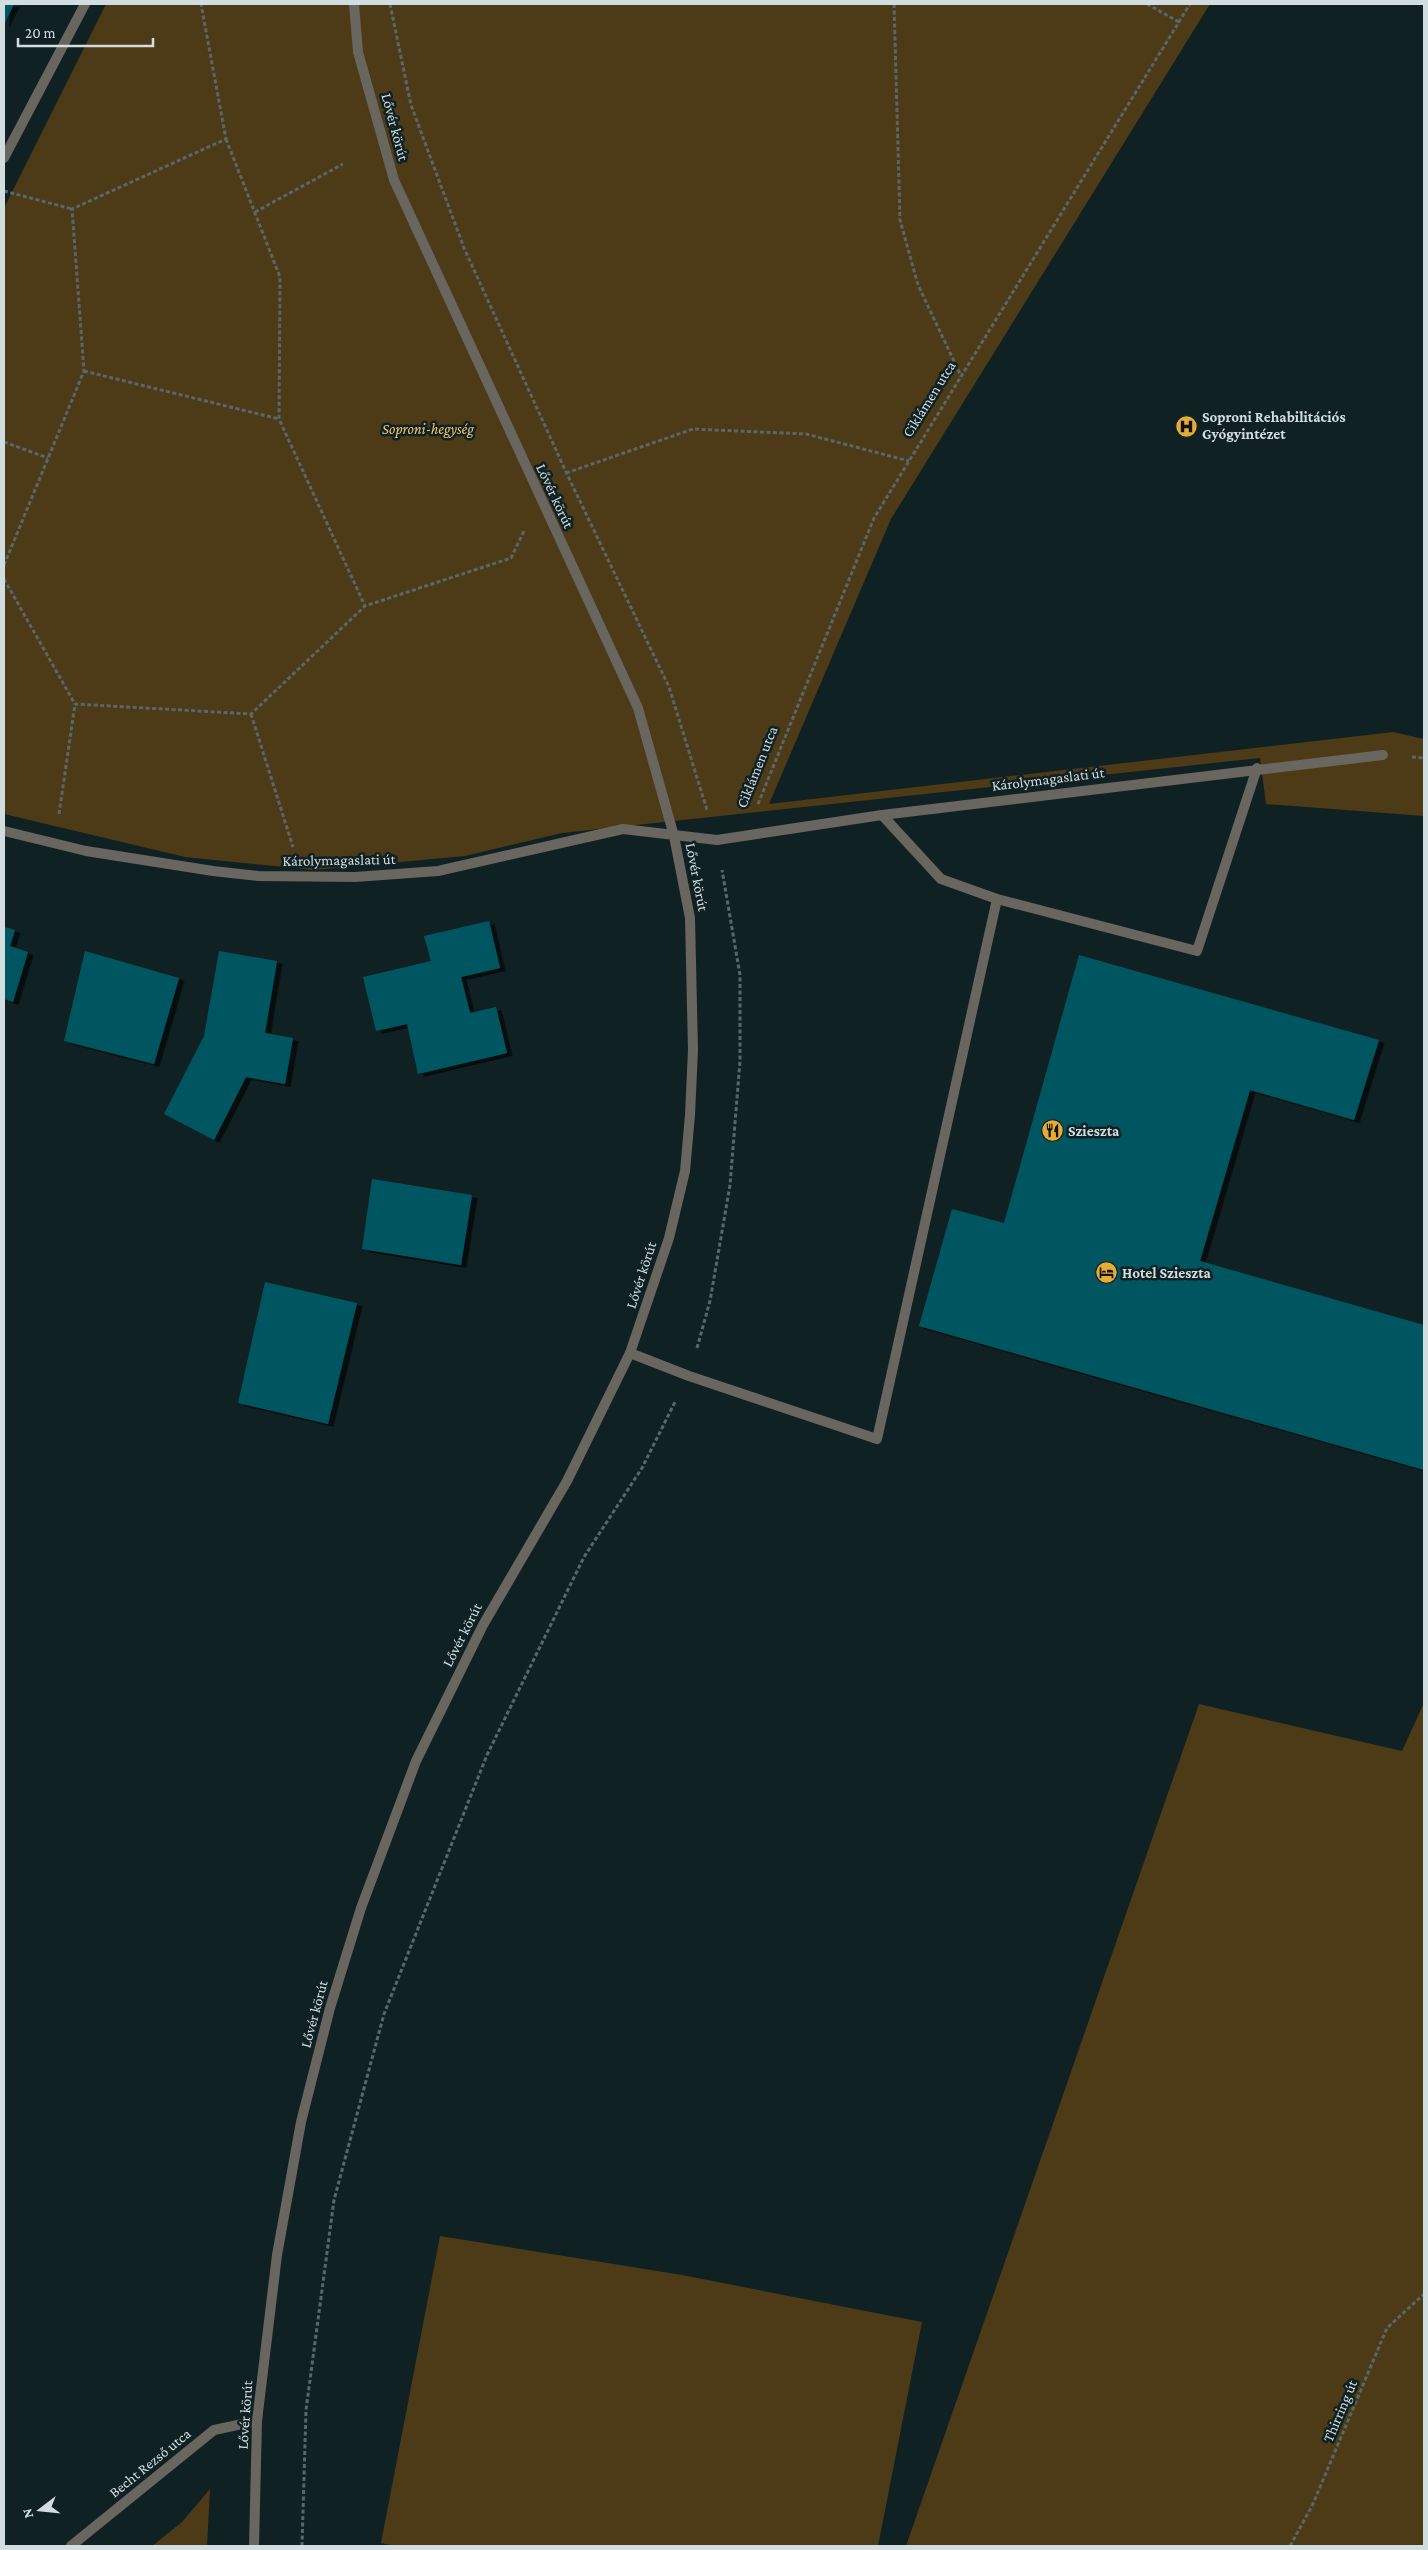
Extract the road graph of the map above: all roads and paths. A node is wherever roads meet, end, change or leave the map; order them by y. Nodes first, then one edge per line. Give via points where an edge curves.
1 (85, 4) edge
2 (201, 4) edge
3 (354, 4) edge
4 (390, 4) edge
5 (894, 4) edge
6 (1148, 4) edge
7 (1190, 4) edge
8 (1179, 22) junction
9 (226, 139) junction
10 (4, 158) edge
11 (343, 164) dead end
12 (4, 191) edge
13 (72, 208) junction
14 (255, 212) junction
15 (84, 371) junction
16 (961, 376) junction
17 (279, 420) junction
18 (4, 442) edge
19 (48, 458) junction
20 (909, 461) junction
21 (566, 472) junction
22 (539, 497) junction
23 (4, 565) edge
24 (4, 579) edge
25 (365, 606) junction
26 (75, 704) junction
27 (251, 714) junction
28 (1384, 755) dead end
29 (1257, 768) junction
30 (882, 816) junction
31 (4, 831) edge
32 (674, 836) junction
33 (745, 836) junction
34 (716, 840) junction
35 (54, 843) junction
36 (302, 877) junction
37 (997, 899) junction
38 (630, 1353) junction
39 (689, 1376) junction
40 (1424, 2294) edge
41 (257, 2421) junction
42 (71, 2546) edge
43 (254, 2546) edge
44 (302, 2546) edge
45 (1290, 2546) edge

1 - 10 street
2 - 9 path
3 - 22 street, Lővér körút via 358,52 394,180
4 - 21 path via 411,105 461,239
5 - 16 path via 900,220 918,285
6 - 8 path
7 - 8 path, Ciklámen utca
8 - 16 path, Ciklámen utca
9 - 13 path
9 - 14 path
11 - 14 path
12 - 13 path
13 - 15 path
14 - 17 path via 280,277
15 - 17 path
15 - 19 path
16 - 20 path, Ciklámen utca
17 - 25 path
18 - 19 path
19 - 23 path
20 - 21 path via 806,434 693,429
20 - 33 path, Ciklámen utca via 874,518
21 - 22 path
21 - 34 path via 669,686
22 - 25 path via 512,558
22 - 32 street, Lővér körút via 638,708
24 - 26 path
25 - 27 path
26 - 27 path
26 - 35 path
27 - 36 path
28 - 29 street, Károlymagaslati út
29 - 30 street, Károlymagaslati út
29 - 37 street via 1197,951
30 - 33 street, Károlymagaslati út
30 - 37 street via 941,879
31 - 35 street, Károlymagaslati út
32 - 34 street
32 - 36 street, Károlymagaslati út via 623,829 438,871
32 - 38 street, Lővér körút via 690,918 693,1050 690,1114 685,1171 669,1238
33 - 34 street, Károlymagaslati út
34 - 39 path via 740,974 740,1061 730,1185 710,1301
35 - 36 street, Károlymagaslati út via 149,862 258,876
37 - 39 street via 877,1439
38 - 39 street
38 - 41 street, Lővér körút via 566,1481 483,1624 416,1761 360,1908 330,2008 302,2122 277,2255
39 - 44 path via 642,1468 584,1558 487,1756 384,2014 334,2200 306,2410
40 - 45 path, Thirring út via 1387,2328 1312,2506
41 - 42 street, Becht Rezső utca via 214,2430
41 - 43 street, Lővér körút

